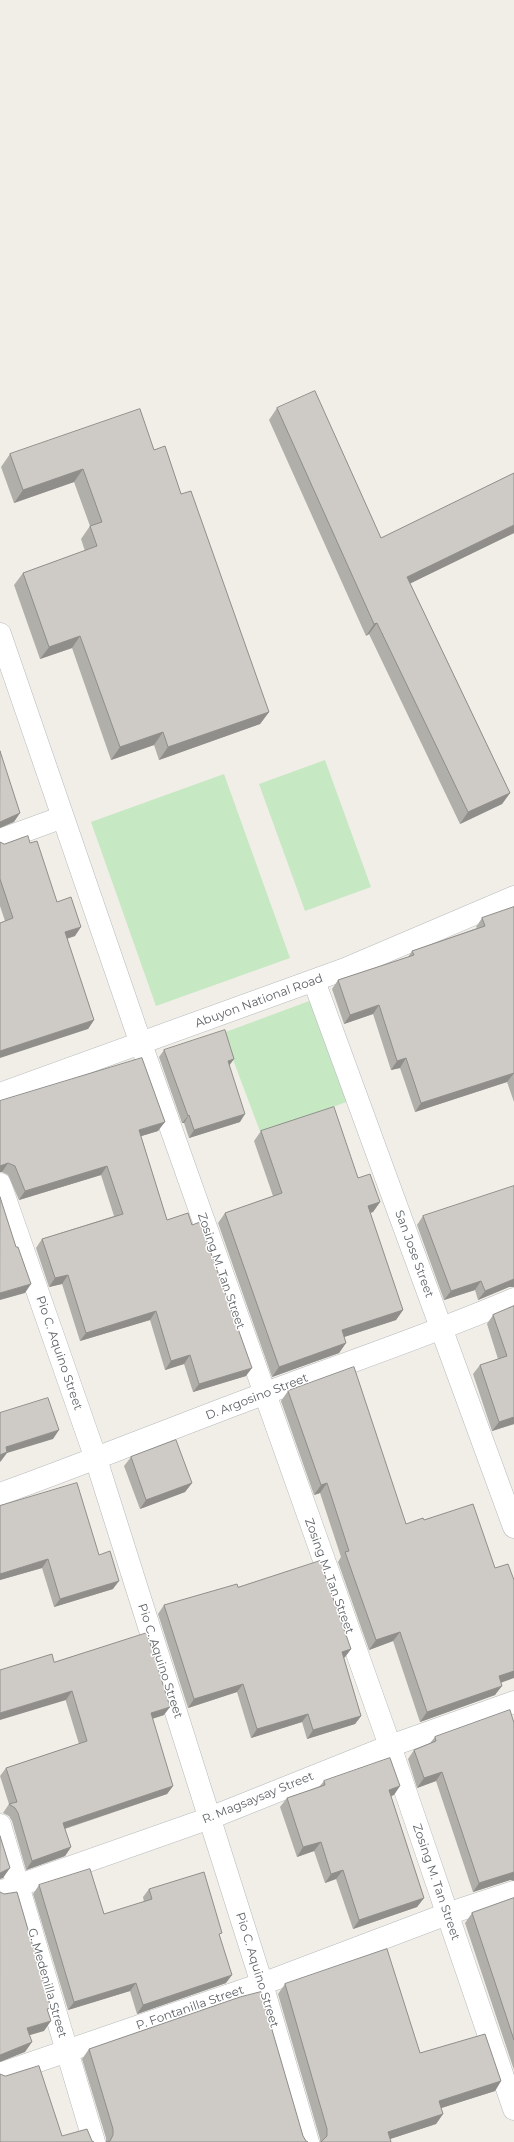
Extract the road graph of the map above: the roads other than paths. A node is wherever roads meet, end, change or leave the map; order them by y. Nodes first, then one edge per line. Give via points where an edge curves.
1 (0, 634) edge
2 (63, 817) junction
3 (0, 840) edge
4 (514, 897) edge
5 (314, 981) junction
6 (141, 1044) junction
7 (0, 1094) edge
8 (0, 1184) edge
9 (514, 1299) edge
10 (442, 1330) junction
11 (265, 1394) junction
12 (96, 1459) junction
13 (0, 1494) edge
14 (514, 1527) edge
15 (514, 1702) edge
16 (390, 1746) junction
17 (210, 1818) junction
18 (0, 1825) edge
19 (9, 1889) edge
20 (514, 1892) edge
21 (447, 1914) junction
22 (262, 1984) junction
23 (66, 2050) junction
24 (0, 2074) edge
25 (514, 2109) edge
26 (94, 2142) edge
27 (308, 2142) edge

1 - 2 street, Zosing M. Tan Street
2 - 3 street
2 - 6 street, Zosing M. Tan Street
4 - 5 street, Abuyon National Road
5 - 6 street, Abuyon National Road
5 - 10 street, San Jose Street
6 - 7 street, Abuyon National Road
6 - 11 street, Zosing M. Tan Street
8 - 12 street, Pio C. Aquino Street
9 - 10 street, D. Argosino Street
10 - 11 street, D. Argosino Street
10 - 14 street, San Jose Street
11 - 12 street, D. Argosino Street
11 - 16 street, Zosing M. Tan Street
12 - 13 street, D. Argosino Street
12 - 17 street, Pio C. Aquino Street
15 - 16 street, R. Magsaysay Street
16 - 17 street, R. Magsaysay Street
16 - 21 street, Zosing M. Tan Street
17 - 19 street, R. Magsaysay Street
17 - 22 street, Pio C. Aquino Street
18 - 19 street, G. Medenilla Street
19 - 23 street, G. Medenilla Street
20 - 21 street, P. Fontanilla Street
21 - 22 street, P. Fontanilla Street
21 - 25 street, Zosing M. Tan Street
22 - 23 street, P. Fontanilla Street
22 - 27 street, Pio C. Aquino Street
23 - 24 street, P. Fontanilla Street
23 - 26 street, G. Medenilla Street

